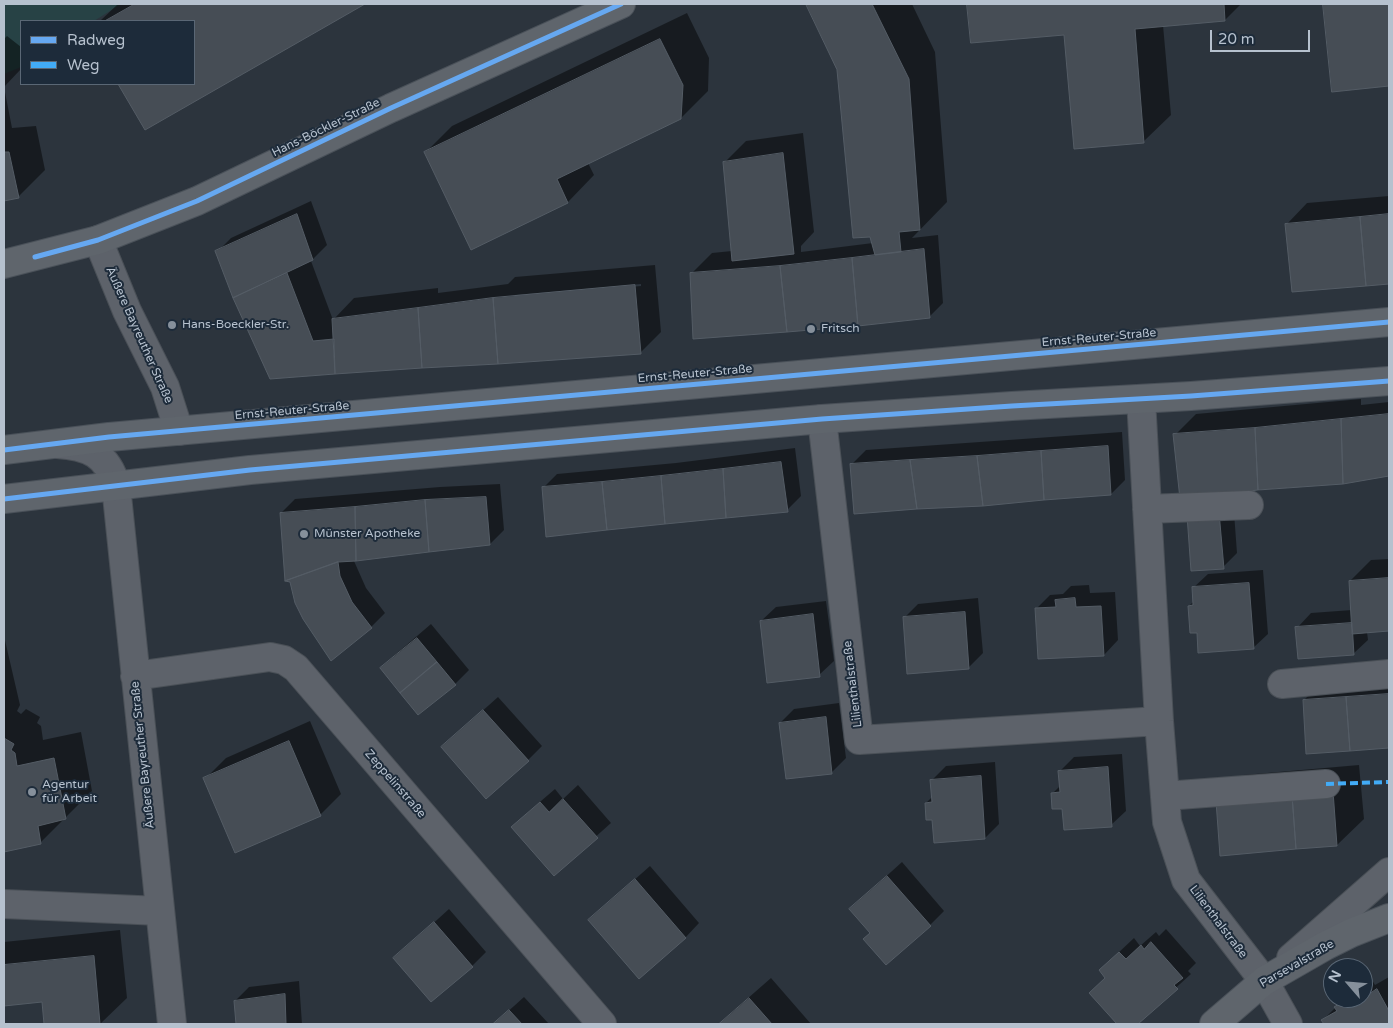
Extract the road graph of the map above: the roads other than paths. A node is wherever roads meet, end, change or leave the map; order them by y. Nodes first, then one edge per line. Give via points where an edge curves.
1 (621, 4) edge
2 (98, 240) junction
3 (4, 264) edge
4 (1389, 322) edge
5 (1389, 381) edge
6 (1141, 398) junction
7 (822, 419) junction
8 (179, 431) junction
9 (54, 444) junction
10 (4, 450) edge
11 (116, 486) junction
12 (4, 499) edge
13 (1249, 505) dead end
14 (1147, 509) junction
15 (1389, 674) edge
16 (135, 676) junction
17 (1282, 684) dead end
18 (1159, 722) junction
19 (1326, 784) dead end
20 (1165, 796) junction
21 (1389, 872) edge
22 (4, 904) edge
23 (160, 911) junction
24 (1389, 918) edge
25 (1264, 981) junction
26 (172, 1024) edge
27 (602, 1024) edge
28 (1214, 1024) edge
29 (1288, 1024) edge

1 - 2 main road, Hans-Böckler-Straße via 391,108 197,201
2 - 3 main road, Hans-Böckler-Straße
2 - 8 street, Äußere Bayreuther Straße via 165,387
4 - 8 main road, Ernst-Reuter-Straße
5 - 6 main road
6 - 7 main road
6 - 14 street, Lilienthalstraße
7 - 11 main road via 250,470
7 - 18 street, Lilienthalstraße via 860,740
8 - 9 main road, Ernst-Reuter-Straße
9 - 10 main road, Ernst-Reuter-Straße
9 - 11 street, Ernst-Reuter-Straße via 79,447 99,456 107,463
11 - 12 main road
11 - 16 street, Äußere Bayreuther Straße
13 - 14 street
14 - 18 street, Lilienthalstraße
15 - 17 street
16 - 23 street, Äußere Bayreuther Straße
16 - 27 street, Zeppelinstraße via 270,657 284,660 296,668
18 - 20 street, Lilienthalstraße
19 - 20 street
20 - 25 street, Lilienthalstraße via 1167,822 1186,880
21 - 25 street
22 - 23 street
23 - 26 street, Äußere Bayreuther Straße
24 - 25 main road, Parsevalstraße via 1343,937
25 - 28 main road, Parsevalstraße
25 - 29 street, Lilienthalstraße

